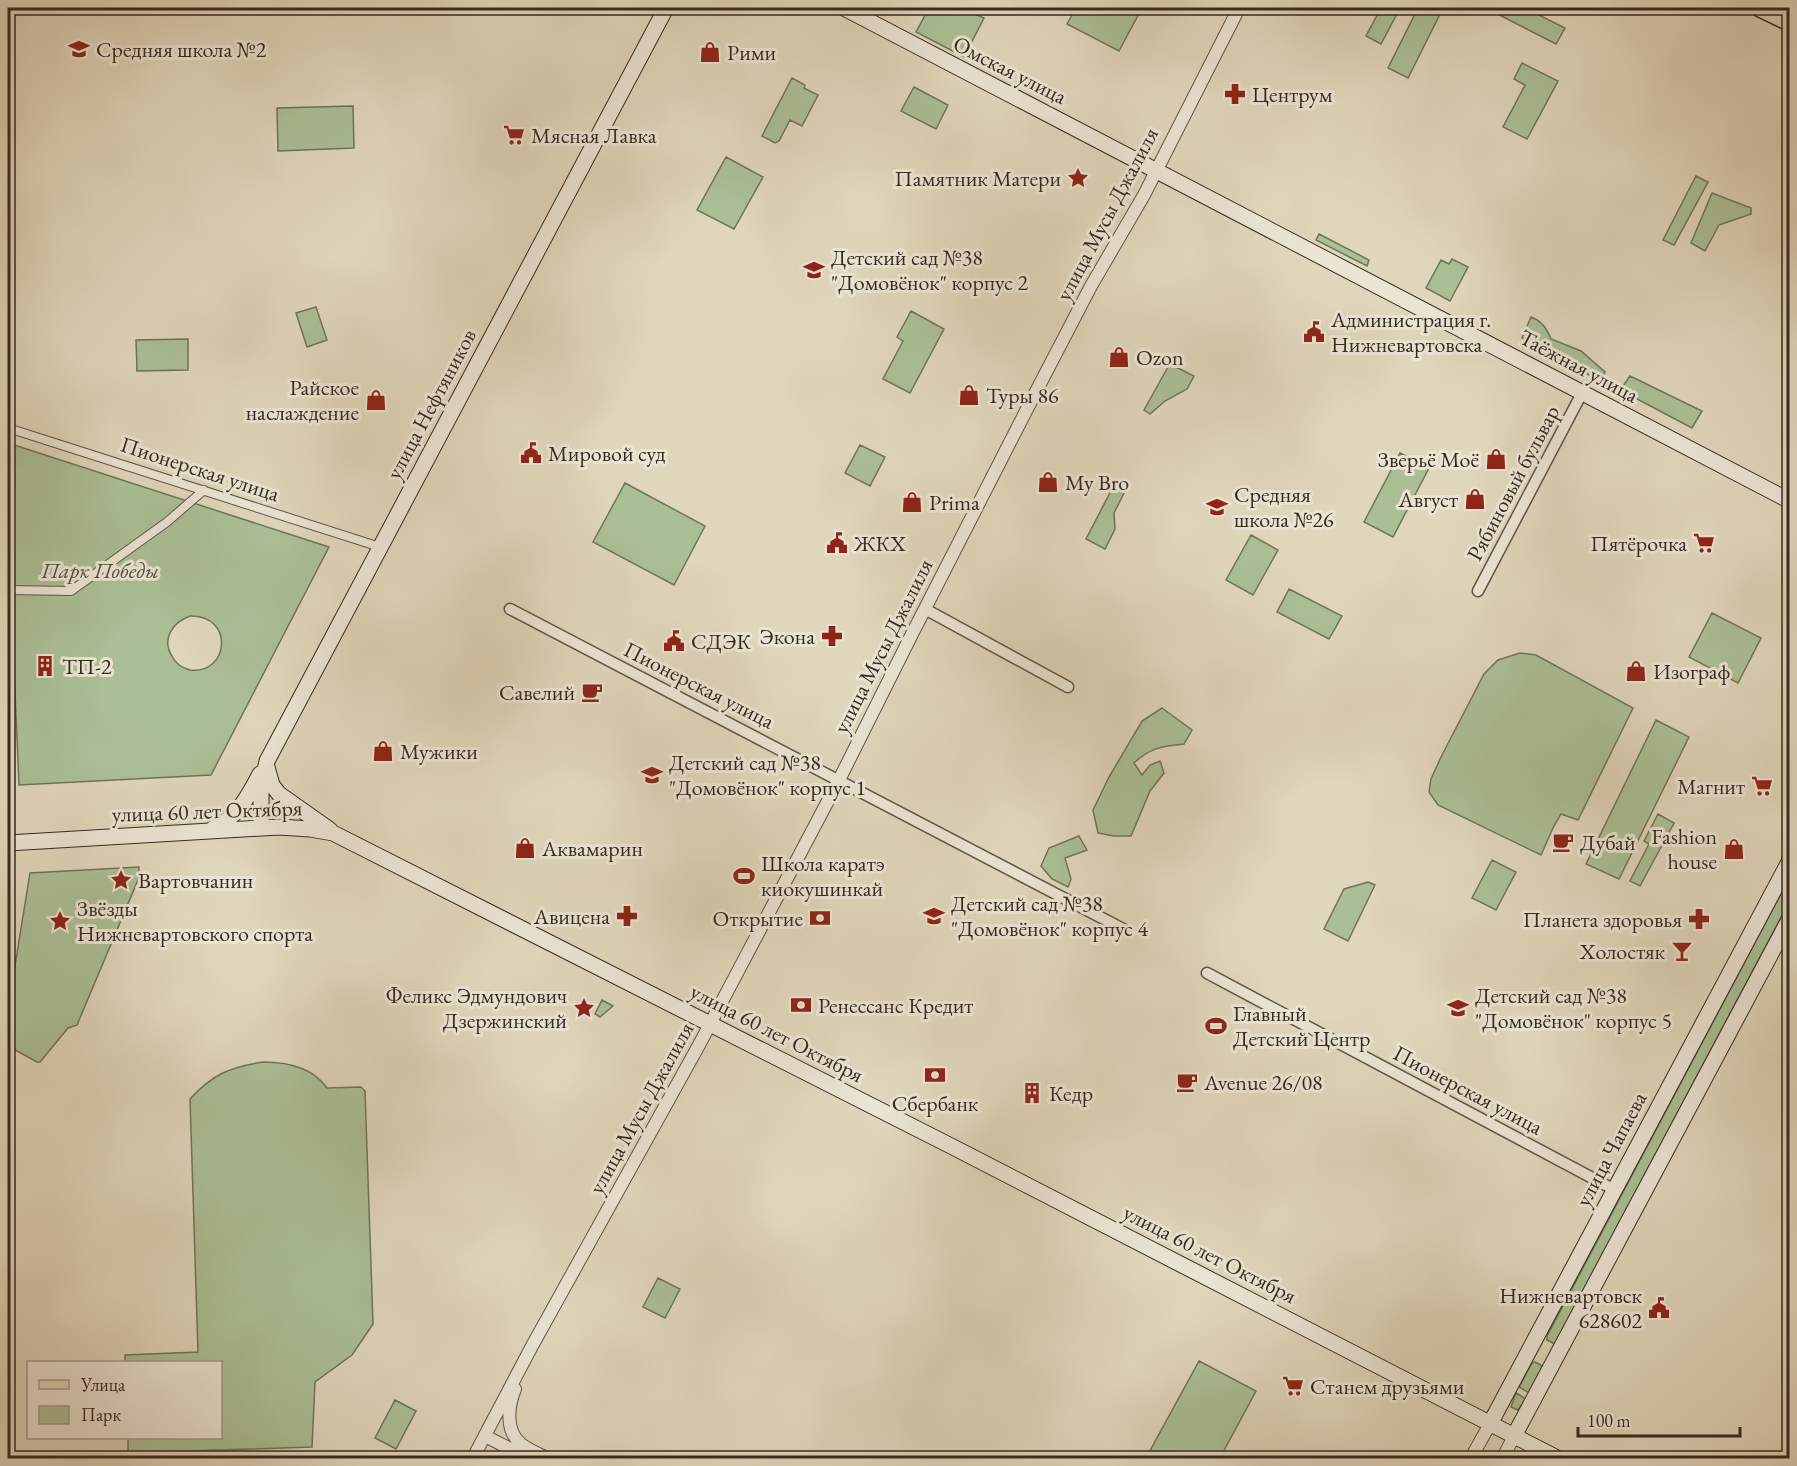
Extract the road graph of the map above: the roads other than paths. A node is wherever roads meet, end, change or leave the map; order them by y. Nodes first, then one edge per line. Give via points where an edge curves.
1 (666, 8) edge
2 (844, 8) edge
3 (1239, 8) edge
4 (1759, 8) edge
5 (1790, 23) edge
6 (1156, 171) junction
7 (1582, 393) junction
8 (8, 428) edge
9 (204, 490) junction
10 (1790, 501) edge
11 (380, 547) junction
12 (8, 590) edge
13 (1478, 591) dead end
14 (510, 609) dead end
15 (925, 609) junction
16 (1068, 687) dead end
17 (267, 761) junction
18 (839, 780) junction
19 (261, 828) junction
20 (204, 832) junction
21 (333, 833) junction
22 (8, 843) edge
23 (1790, 860) edge
24 (1790, 918) edge
25 (1125, 930) dead end
26 (1207, 974) dead end
27 (711, 1024) junction
28 (1615, 1190) junction
29 (1538, 1334) junction
30 (1562, 1348) junction
31 (521, 1367) junction
32 (1490, 1424) junction
33 (485, 1436) junction
34 (1514, 1436) junction
35 (472, 1458) edge
36 (528, 1458) edge
37 (547, 1458) edge
38 (1472, 1458) edge
39 (1503, 1458) edge
40 (1557, 1458) edge

1 - 11 main road, улица Нефтяников
2 - 6 main road, Омская улица
3 - 6 street, улица Мусы Джалиля
4 - 5 main road
6 - 7 main road, Таёжная улица
6 - 15 street, улица Мусы Джалиля via 1091,286
7 - 10 main road, Таёжная улица
7 - 13 street, Рябиновый бульвар
8 - 9 street, Пионерская улица
9 - 11 street, Пионерская улица
9 - 12 street via 167,522 71,591
11 - 17 main road, улица Нефтяников
14 - 18 street, Пионерская улица
15 - 16 street
15 - 18 street, улица Мусы Джалиля
17 - 19 main road, улица Нефтяников via 261,790
17 - 20 main road via 240,808 224,823
17 - 21 main road via 272,785 279,794
18 - 25 street, Пионерская улица
18 - 27 street, улица Мусы Джалиля
19 - 20 main road, улица 60 лет Октября
19 - 21 main road, улица 60 лет Октября via 295,827
20 - 22 main road, улица 60 лет Октября
21 - 27 main road, улица 60 лет Октября
23 - 28 main road, улица Чапаева
24 - 30 main road
26 - 28 street, Пионерская улица
27 - 31 street, улица Мусы Джалиля
27 - 32 main road, улица 60 лет Октября
28 - 29 main road, улица Чапаева
29 - 30 main road via 1536,1345 1544,1353 1552,1354
29 - 32 main road, улица Чапаева
30 - 34 main road
31 - 33 street, улица Мусы Джалиля
31 - 37 street via 510,1403 512,1432 521,1444
32 - 34 main road, улица 60 лет Октября
32 - 38 street, улица Чапаева
33 - 35 street, улица Мусы Джалиля
33 - 36 street
34 - 39 street
34 - 40 main road

